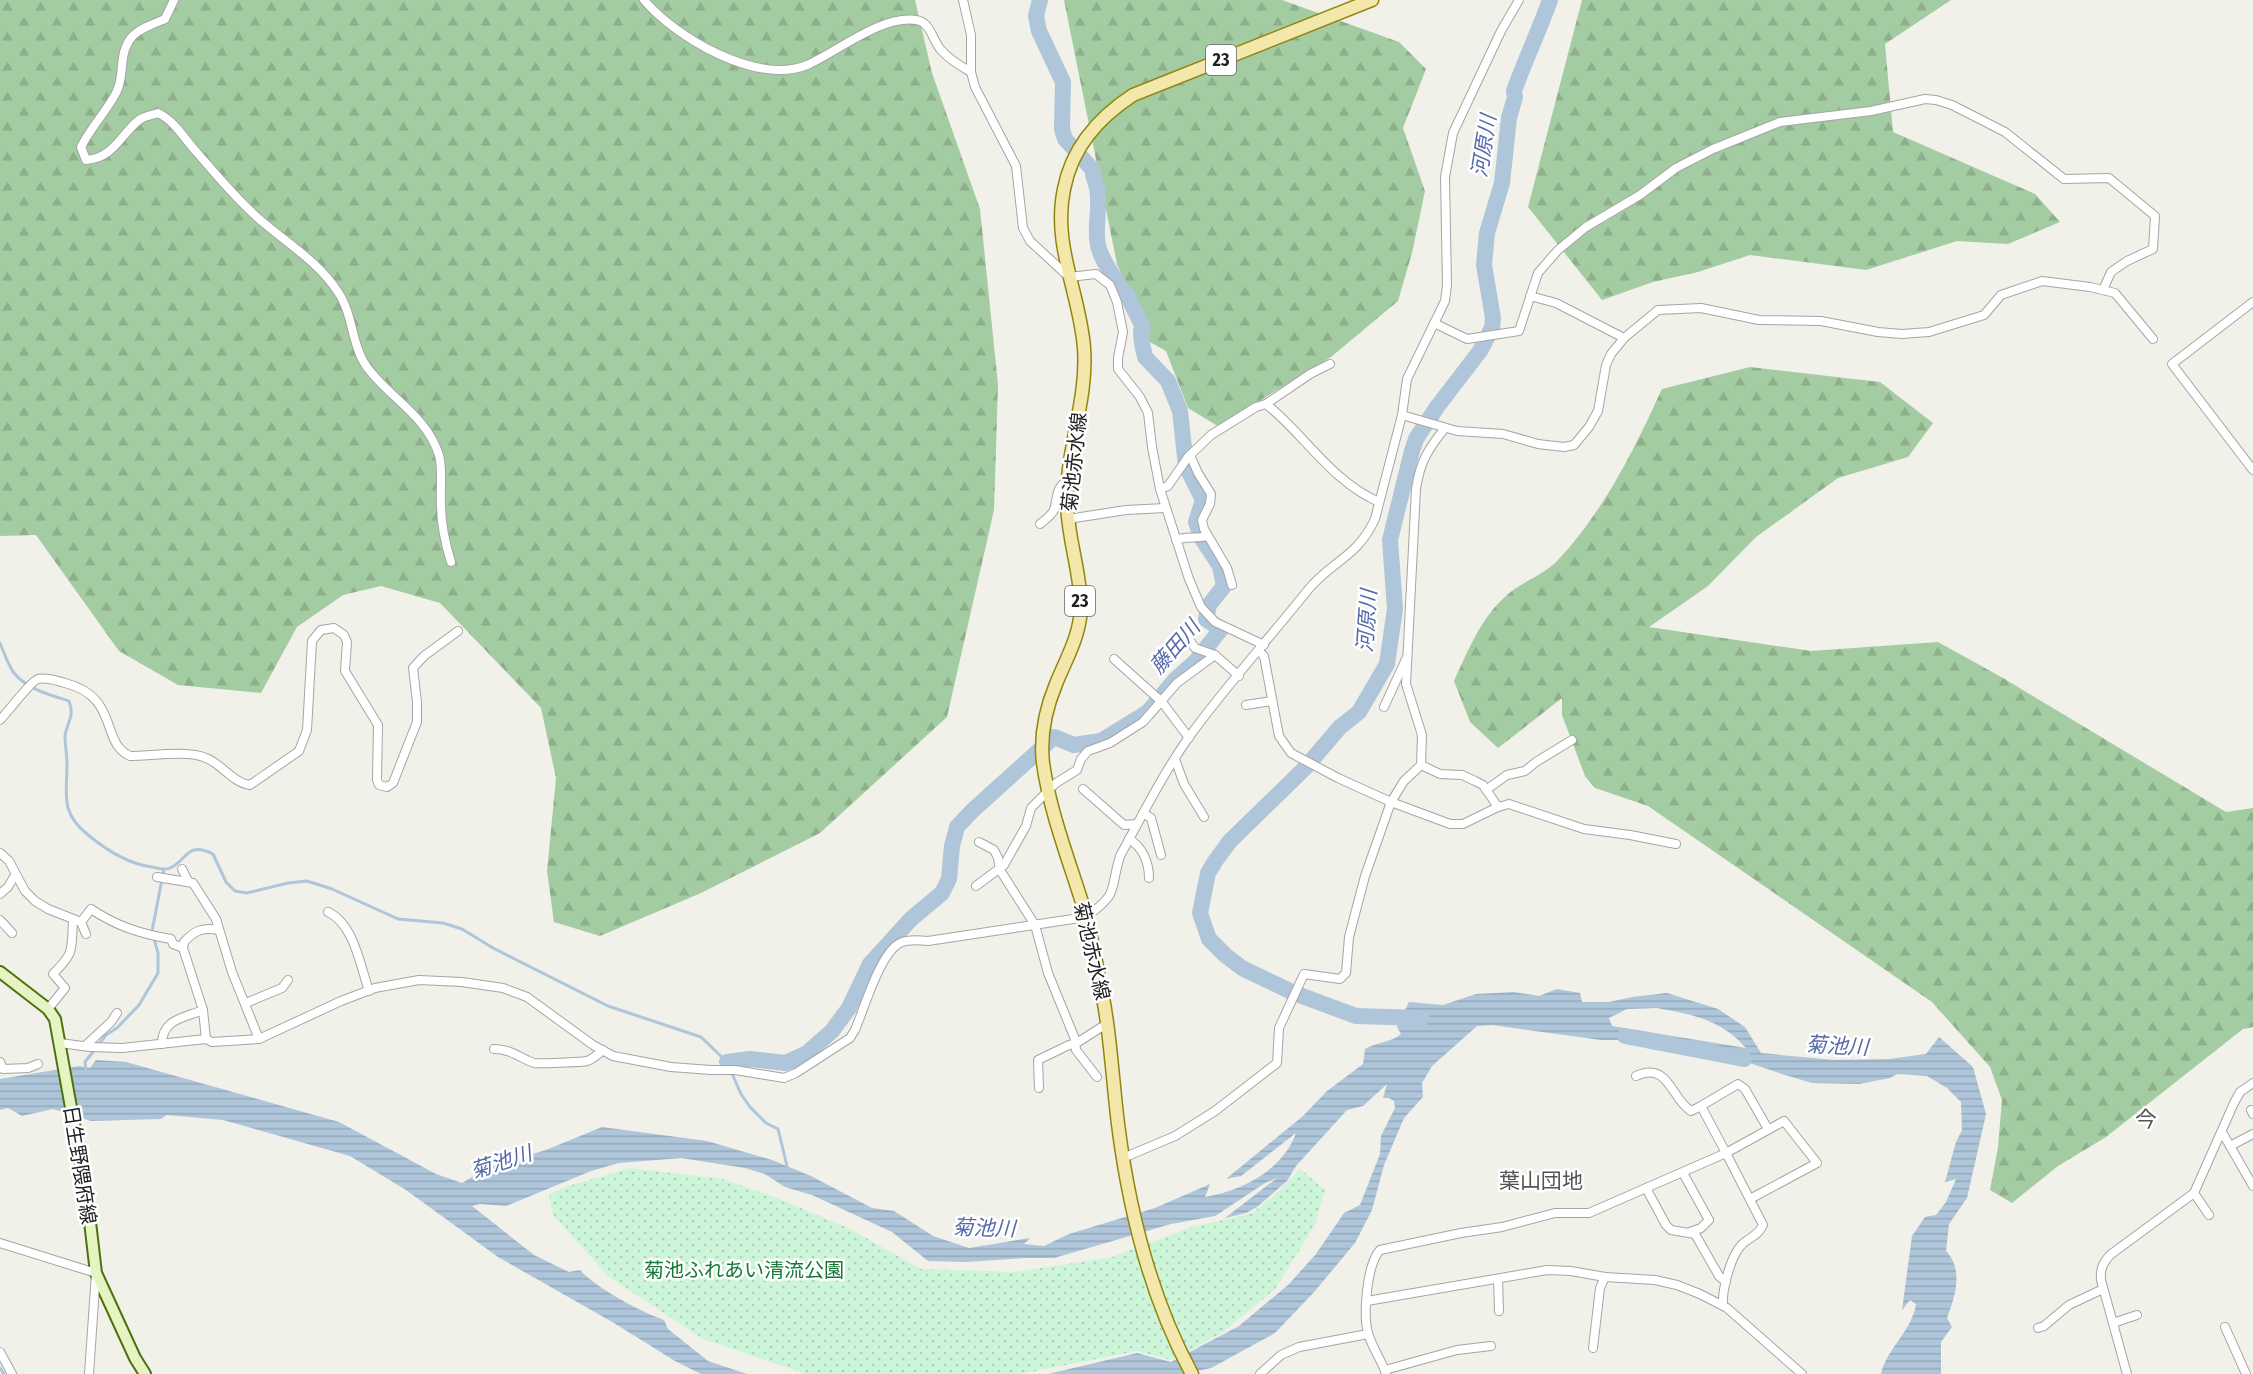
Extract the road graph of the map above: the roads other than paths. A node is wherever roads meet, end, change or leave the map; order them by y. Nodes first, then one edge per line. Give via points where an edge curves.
1 (174, 0) edge
2 (644, 0) edge
3 (963, 0) edge
4 (1372, 0) edge
5 (1519, 0) edge
6 (970, 72) junction
7 (1069, 277) junction
8 (2103, 290) junction
9 (1530, 296) junction
10 (2253, 302) edge
11 (1434, 323) junction
12 (1623, 338) junction
13 (2153, 339) dead end
14 (1330, 364) dead end
15 (1266, 404) junction
16 (1402, 415) junction
17 (1445, 428) junction
18 (1190, 455) junction
19 (2253, 470) edge
20 (1068, 480) junction
21 (1160, 489) junction
22 (1379, 502) junction
23 (1165, 508) junction
24 (1068, 519) junction
25 (1040, 524) dead end
26 (1207, 536) junction
27 (1176, 540) junction
28 (451, 562) dead end
29 (1232, 585) dead end
30 (1182, 629) dead end
31 (458, 630) dead end
32 (1261, 648) junction
33 (1215, 656) junction
34 (1408, 656) junction
35 (1114, 659) dead end
36 (1239, 676) junction
37 (1272, 701) junction
38 (1162, 702) junction
39 (1246, 705) dead end
40 (1384, 707) dead end
41 (0, 720) edge
42 (1189, 738) junction
43 (1572, 740) dead end
44 (1174, 759) junction
45 (1421, 765) junction
46 (1083, 789) dead end
47 (1049, 790) junction
48 (1486, 790) junction
49 (1391, 802) junction
50 (1498, 807) junction
51 (1143, 813) junction
52 (1204, 817) dead end
53 (1137, 824) junction
54 (1129, 839) junction
55 (979, 842) dead end
56 (1676, 844) dead end
57 (0, 853) edge
58 (1161, 855) dead end
59 (182, 869) dead end
60 (1000, 870) junction
61 (15, 875) junction
62 (157, 878) dead end
63 (1149, 878) dead end
64 (188, 880) junction
65 (976, 886) dead end
66 (0, 894) edge
67 (328, 912) dead end
68 (1086, 917) junction
69 (0, 920) edge
70 (77, 921) junction
71 (1035, 925) junction
72 (219, 930) junction
73 (12, 933) dead end
74 (87, 934) dead end
75 (183, 948) junction
76 (0, 972) edge
77 (288, 980) dead end
78 (369, 991) junction
79 (246, 1003) junction
80 (48, 1009) junction
81 (203, 1010) junction
82 (117, 1013) dead end
83 (1108, 1023) junction
84 (206, 1039) junction
85 (259, 1039) junction
86 (60, 1043) junction
87 (162, 1044) junction
88 (1075, 1044) junction
89 (85, 1046) junction
90 (494, 1049) dead end
91 (603, 1050) junction
92 (0, 1062) edge
93 (38, 1064) dead end
94 (1636, 1076) dead end
95 (1097, 1077) dead end
96 (2253, 1083) edge
97 (1039, 1088) dead end
98 (1701, 1106) junction
99 (1768, 1129) junction
100 (2222, 1132) junction
101 (2253, 1134) edge
102 (2230, 1146) junction
103 (1726, 1153) junction
104 (1123, 1158) junction
105 (1683, 1173) junction
106 (2253, 1186) edge
107 (1646, 1188) junction
108 (2194, 1193) junction
109 (1750, 1199) junction
110 (2209, 1215) dead end
111 (1689, 1233) junction
112 (0, 1243) edge
113 (96, 1274) junction
114 (1605, 1277) junction
115 (1498, 1279) junction
116 (1726, 1282) junction
117 (2103, 1289) junction
118 (1367, 1301) junction
119 (1723, 1304) junction
120 (1499, 1311) dead end
121 (2137, 1315) dead end
122 (2113, 1323) junction
123 (2225, 1327) dead end
124 (2038, 1328) dead end
125 (1368, 1334) junction
126 (1491, 1347) dead end
127 (1593, 1348) dead end
128 (0, 1353) edge
129 (1385, 1372) edge
130 (12, 1374) edge
131 (89, 1374) edge
132 (145, 1374) edge
133 (1192, 1374) edge
134 (1260, 1374) edge
135 (1802, 1374) edge
136 (2127, 1374) edge
137 (2246, 1374) edge

1 - 28 street via 165,19 138,30 126,44 117,92 81,147 86,160 111,152 140,119 158,113 165,116 229,191 328,278 340,294 368,369 415,414 439,455 443,529
2 - 6 street via 671,27 698,44 756,68 785,70 805,66 880,27 918,20 927,25 940,49
3 - 6 street via 971,35
4 - 7 main road, 菊池赤水線 / 23 via 1134,95 1100,120 1069,166 1063,192 1062,245
5 - 11 street via 1453,133 1445,177 1446,293
6 - 7 street via 1016,166 1023,228 1030,241
7 - 20 main road, 菊池赤水線 / 23 via 1084,350
7 - 21 street via 1096,274 1110,285 1123,332 1118,369 1148,413
8 - 9 street via 2111,272 2153,249 2155,216 2109,178 2064,179 2006,132 1952,105 1925,99 1871,111 1780,122 1713,148 1586,227 1538,273
8 - 12 street via 2042,281 2001,295 1984,315 1929,332 1902,334 1821,321 1759,320 1701,308 1658,310
8 - 13 street via 2115,293
9 - 11 street via 1519,332 1467,339
9 - 12 street via 1556,303
10 - 19 street via 2172,364
11 - 16 street via 1407,379
12 - 17 street via 1606,365 1598,411 1574,445 1538,444 1503,434
14 - 15 street
15 - 18 street via 1211,435
15 - 22 street via 1335,472
16 - 17 street
16 - 22 street
17 - 34 street via 1419,468
18 - 21 street via 1168,486
18 - 26 street via 1211,494 1202,520
20 - 24 main road, 菊池赤水線 / 23
20 - 25 street via 1061,485 1053,510
21 - 23 street
22 - 32 street via 1375,519 1361,544 1316,579
23 - 24 street
23 - 27 street
24 - 47 main road, 菊池赤水線 / 23 via 1081,610 1078,630 1055,685 1043,730 1043,762
26 - 27 street
26 - 29 street via 1227,568
27 - 32 street via 1201,607 1215,622
30 - 33 street via 1195,648
31 - 41 street via 413,668 417,722 393,783 387,787 377,780 378,725 345,671 347,642 334,628 321,630 312,641 307,730 300,751 250,785 205,758 123,753 100,705 89,693 73,685 46,678 31,682
32 - 36 street
32 - 37 street
33 - 36 street
33 - 38 street via 1177,683
34 - 40 street
34 - 45 street via 1406,684 1422,735
35 - 38 street
36 - 42 street
37 - 39 street
37 - 49 street via 1279,736 1291,753
38 - 42 street
38 - 47 street via 1143,722 1110,743 1088,751 1077,770
42 - 44 street
43 - 48 street via 1525,771 1507,775
44 - 51 street
44 - 52 street
45 - 48 street via 1440,774 1462,775
45 - 49 street via 1404,781
46 - 53 street via 1124,825
47 - 60 street via 1031,807 1026,826
47 - 68 main road, 菊池赤水線 / 23
48 - 50 street
49 - 50 street via 1450,824 1463,824
49 - 104 street via 1365,876 1349,937 1346,973 1340,980 1304,974 1284,1014 1276,1042 1276,1063 1215,1111 1175,1136
50 - 56 street via 1509,804 1584,829
51 - 53 street
51 - 58 street via 1151,818
53 - 54 street
54 - 63 street via 1140,845
54 - 68 street via 1120,856 1110,896
55 - 60 street via 994,850
57 - 61 street
59 - 64 street
60 - 65 street
60 - 71 street
61 - 66 street
61 - 70 street via 35,901
62 - 64 street
64 - 72 street via 206,901
67 - 78 street via 351,934
68 - 71 street
68 - 83 main road, 菊池赤水線 / 23
69 - 73 street
70 - 74 street
70 - 75 street via 92,906 110,922 148,936 171,939
70 - 80 street via 71,953 53,974 65,988
71 - 88 street
71 - 91 street via 902,942 884,960 850,1038 784,1078 735,1070 671,1067 613,1056
72 - 75 street via 197,930
72 - 79 street
75 - 81 street
76 - 80 main road
77 - 79 street via 282,988
78 - 85 street
78 - 91 street via 419,980 503,988 527,997
79 - 85 street
80 - 86 main road, 日生野隈府線
81 - 84 street
81 - 87 street via 169,1023 162,1033
82 - 89 street
83 - 88 street
83 - 104 main road, 菊池赤水線 / 23
84 - 85 street
84 - 87 street
86 - 89 street
86 - 113 main road, 日生野隈府線 via 87,1196
87 - 89 street
88 - 95 street
88 - 97 street via 1038,1060
90 - 91 street via 512,1051 542,1064 585,1062
92 - 93 street via 3,1069
94 - 98 street via 1645,1072 1657,1075 1669,1081 1683,1106 1691,1111
96 - 100 street via 2240,1092
98 - 99 street via 1738,1084 1745,1089
98 - 103 street
99 - 103 street
99 - 109 street via 1784,1121 1817,1163
100 - 102 street
100 - 108 street
101 - 102 street
102 - 106 street
103 - 105 street
103 - 109 street
104 - 133 main road, 菊池赤水線 / 23 via 1151,1281
105 - 107 street
105 - 111 street via 1709,1220
107 - 111 street via 1666,1225 1671,1230
107 - 118 street via 1589,1213 1555,1213 1380,1250 1368,1280
108 - 110 street
108 - 117 street via 2110,1255 2100,1272
109 - 116 street via 1763,1225 1760,1233 1739,1248
111 - 116 street via 1695,1234
112 - 113 street
113 - 131 street
113 - 132 main road, 日生野隈府線
114 - 115 street via 1547,1270
114 - 119 street via 1669,1283
114 - 127 street via 1600,1288
115 - 118 street
115 - 120 street
116 - 119 street
117 - 122 street
117 - 124 street via 2069,1305
118 - 125 street
119 - 135 street
121 - 122 street
122 - 136 street
123 - 137 street
125 - 129 street
125 - 134 street via 1299,1347 1281,1355
126 - 129 street via 1457,1350
128 - 130 street

